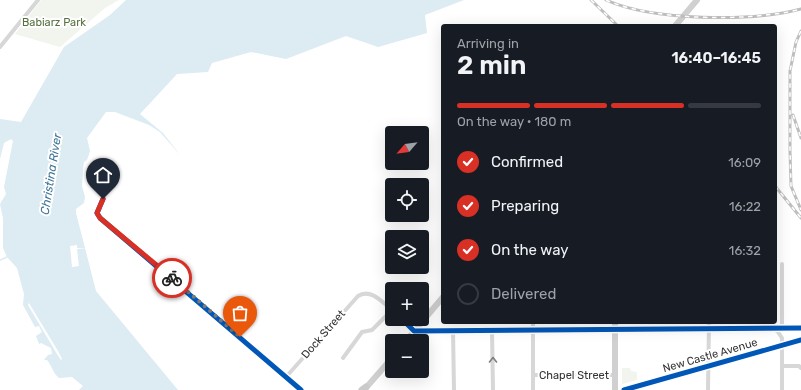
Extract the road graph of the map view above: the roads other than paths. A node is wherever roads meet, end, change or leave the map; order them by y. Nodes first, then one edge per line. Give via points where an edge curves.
1 (38, 0) edge
2 (697, 0) edge
3 (677, 24) edge
4 (0, 47) edge
5 (103, 199) dead end
6 (782, 264) dead end
7 (441, 299) edge
8 (385, 305) edge
9 (385, 317) edge
10 (533, 324) edge
11 (615, 324) edge
12 (709, 324) edge
13 (409, 326) edge
14 (773, 328) junction
15 (782, 328) junction
16 (801, 328) edge
17 (453, 330) junction
18 (492, 330) junction
19 (615, 330) junction
20 (709, 330) junction
21 (414, 331) junction
22 (533, 331) junction
23 (412, 334) edge
24 (801, 340) edge
25 (782, 345) junction
26 (343, 358) dead end
27 (708, 366) junction
28 (782, 366) junction
29 (385, 367) edge
30 (801, 368) edge
31 (533, 374) junction
32 (615, 375) junction
33 (286, 377) junction
34 (365, 389) edge
35 (301, 390) edge
36 (454, 390) edge
37 (493, 390) edge
38 (533, 390) edge
39 (615, 390) edge
40 (624, 390) edge
41 (708, 390) edge
42 (782, 390) edge

1 - 4 street
2 - 3 main road
5 - 33 street via 97,213 100,218
6 - 15 street
7 - 21 main road
8 - 33 street, Dock Street via 371,294 361,294
9 - 26 street via 372,330 362,332
10 - 22 street
11 - 19 main road
12 - 20 street
13 - 21 street
14 - 15 street
14 - 20 street
14 - 25 street via 781,336
15 - 16 street
17 - 18 street
17 - 21 street
17 - 36 street
18 - 22 street
37 -> 18 street
19 - 20 street
19 - 22 street
19 - 32 main road
20 - 27 street
21 - 23 main road
22 - 31 street
24 - 25 main road, New Castle Avenue
25 - 27 main road, New Castle Avenue
25 - 28 street
27 - 40 main road, New Castle Avenue
27 - 41 street
28 - 30 street
28 - 42 street
29 - 34 main road
31 - 32 street, Chapel Street
31 - 38 street
32 - 39 main road
33 - 35 street

